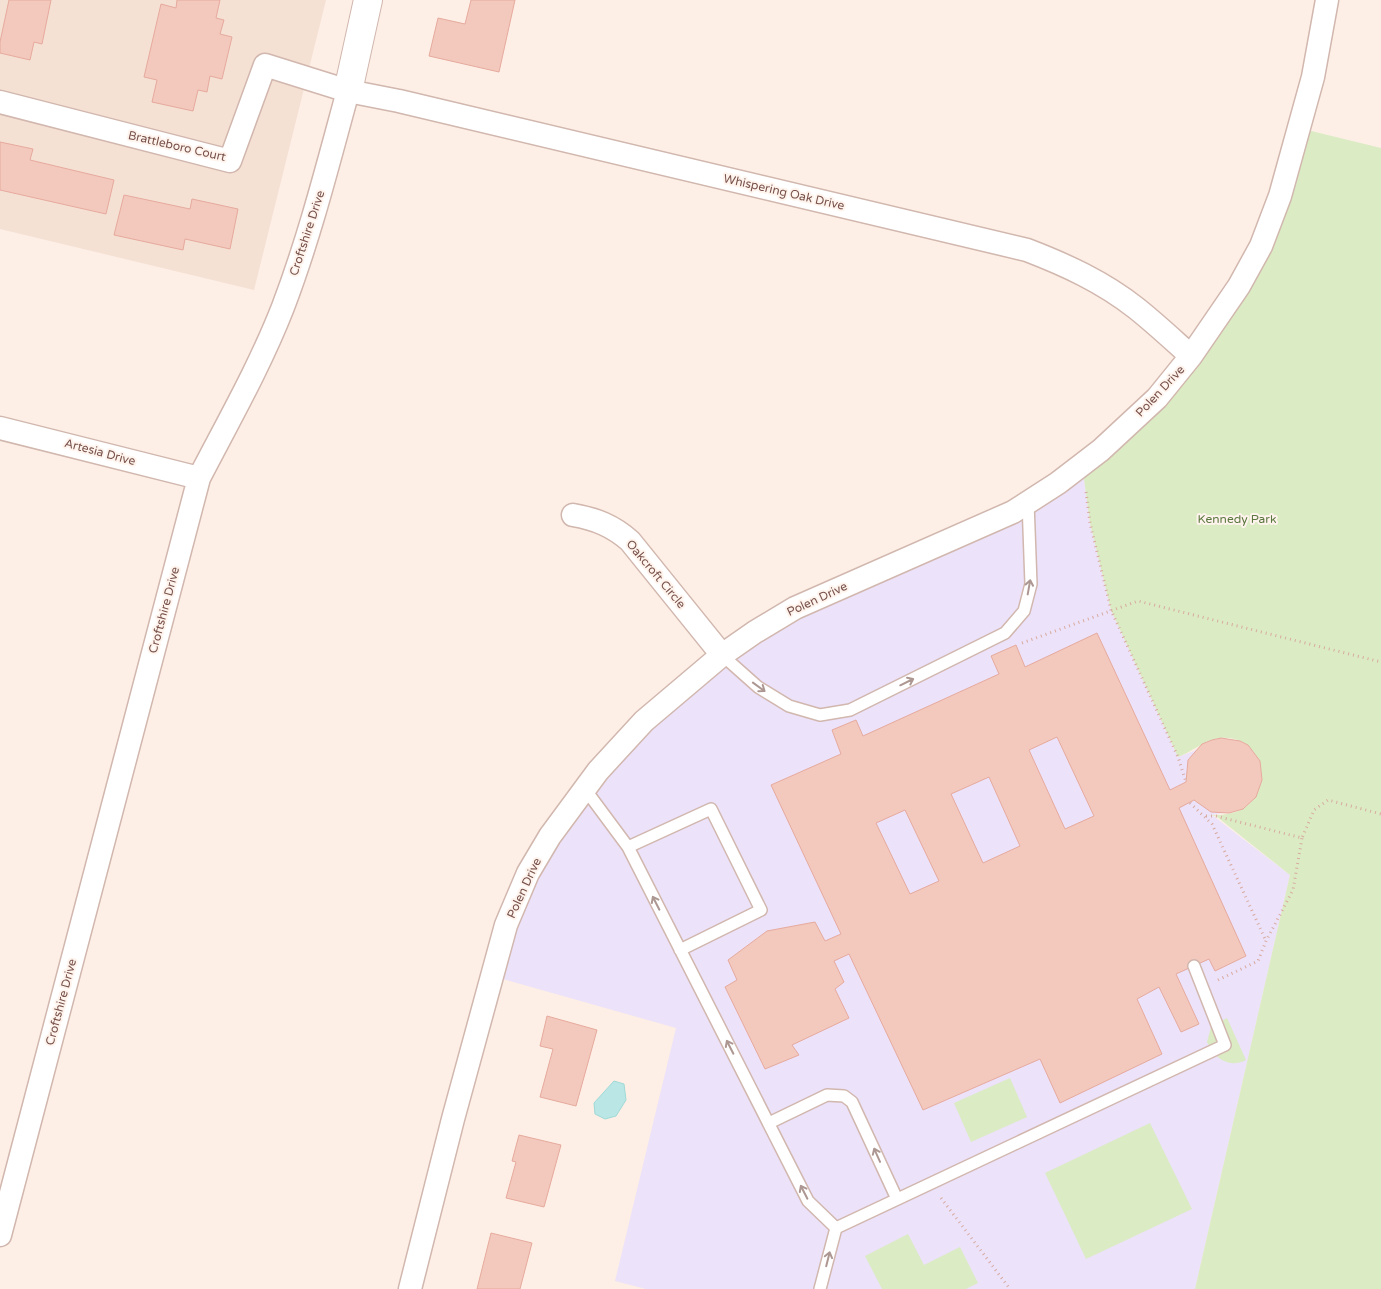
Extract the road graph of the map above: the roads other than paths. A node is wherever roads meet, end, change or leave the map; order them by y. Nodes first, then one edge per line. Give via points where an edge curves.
1 (368, 0) edge
2 (1327, 0) edge
3 (348, 91) junction
4 (0, 102) edge
5 (1191, 356) junction
6 (0, 428) edge
7 (199, 478) junction
8 (1028, 502) junction
9 (573, 515) dead end
10 (722, 655) junction
11 (585, 789) junction
12 (628, 848) junction
13 (680, 950) junction
14 (1194, 966) dead end
15 (769, 1123) junction
16 (897, 1199) junction
17 (836, 1228) junction
18 (0, 1235) edge
19 (410, 1289) edge
20 (820, 1289) edge

1 - 3 street, Croftshire Drive
2 - 5 street, Polen Drive via 1313,77 1280,196 1261,246 1239,286
3 - 4 street, Brattleboro Court via 265,65 230,161
3 - 5 street, Whispering Oak Drive via 1027,250 1102,284 1136,307
3 - 7 street, Croftshire Drive via 313,222 282,308
5 - 8 street, Polen Drive via 1157,398 1082,464
6 - 7 street, Artesia Drive
7 - 18 street, Croftshire Drive
8 - 10 street, Polen Drive via 795,608
10 -> 8 lane via 758,687 789,706 820,716 850,710 1006,633 1024,611 1031,584
9 - 10 street, Oakcroft Circle via 593,518 618,530 630,541
10 - 11 street, Polen Drive via 644,721
11 - 12 lane
11 - 19 street, Polen Drive via 550,836 528,873 506,925
13 -> 12 lane
12 - 13 lane via 711,809 761,910
15 -> 13 lane
14 - 16 lane via 1225,1045
16 -> 15 lane via 852,1102 844,1096 827,1095
17 -> 15 lane via 808,1201
16 - 17 lane
20 -> 17 lane

